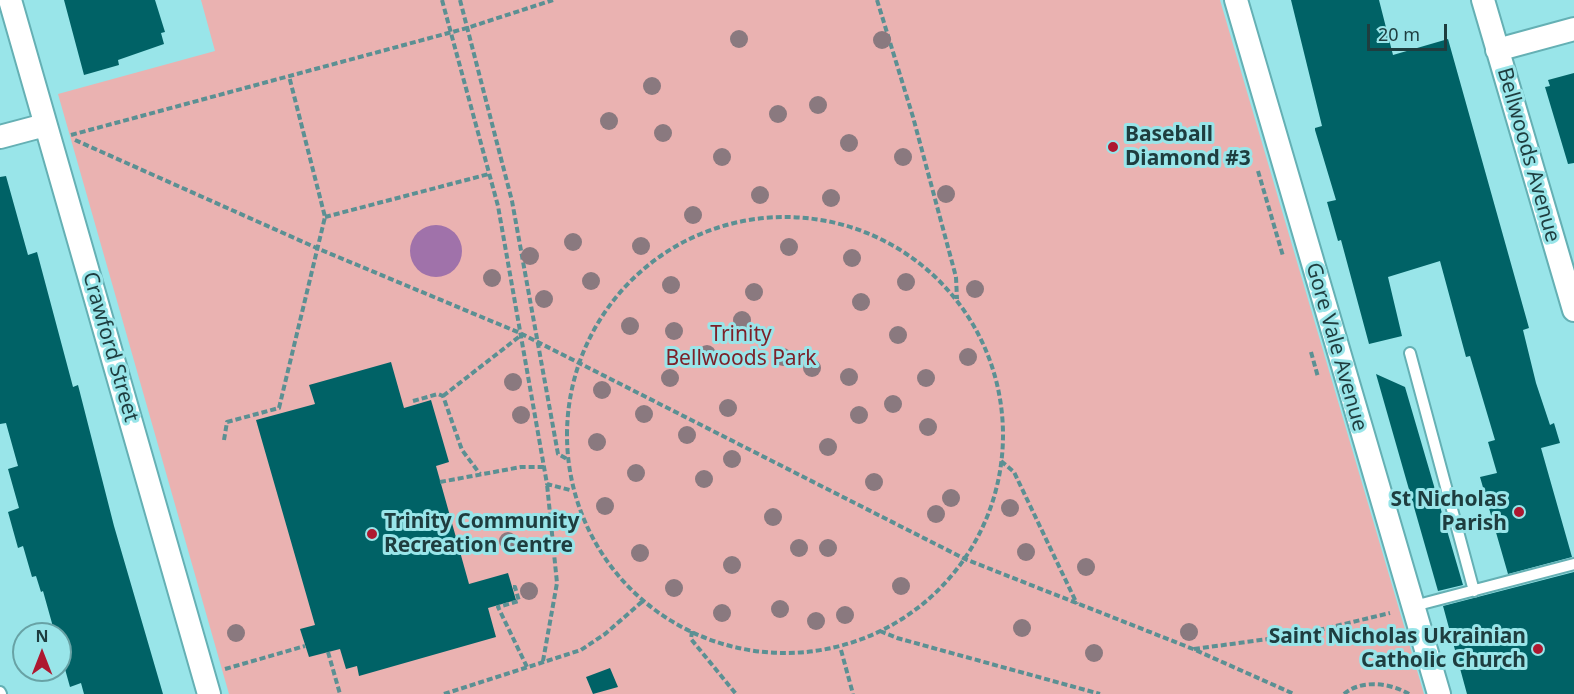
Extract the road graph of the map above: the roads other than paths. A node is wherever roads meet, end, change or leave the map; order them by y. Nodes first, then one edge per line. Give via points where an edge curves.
1 (10, 0) edge
2 (1236, 0) edge
3 (1483, 0) edge
4 (1574, 29) edge
5 (1497, 50) junction
6 (45, 125) junction
7 (0, 137) edge
8 (1574, 310) edge
9 (1410, 353) dead end
10 (1574, 564) edge
11 (1474, 591) junction
12 (1414, 606) junction
13 (209, 694) edge
14 (1439, 694) edge

1 - 6 street, Crawford Street
2 - 12 street, Gore Vale Avenue
3 - 5 street, Bellwoods Avenue
4 - 5 street
5 - 8 street, Bellwoods Avenue
6 - 7 street
6 - 13 street, Crawford Street
9 - 11 lane
10 - 11 lane
11 - 12 lane
12 - 14 street, Gore Vale Avenue

